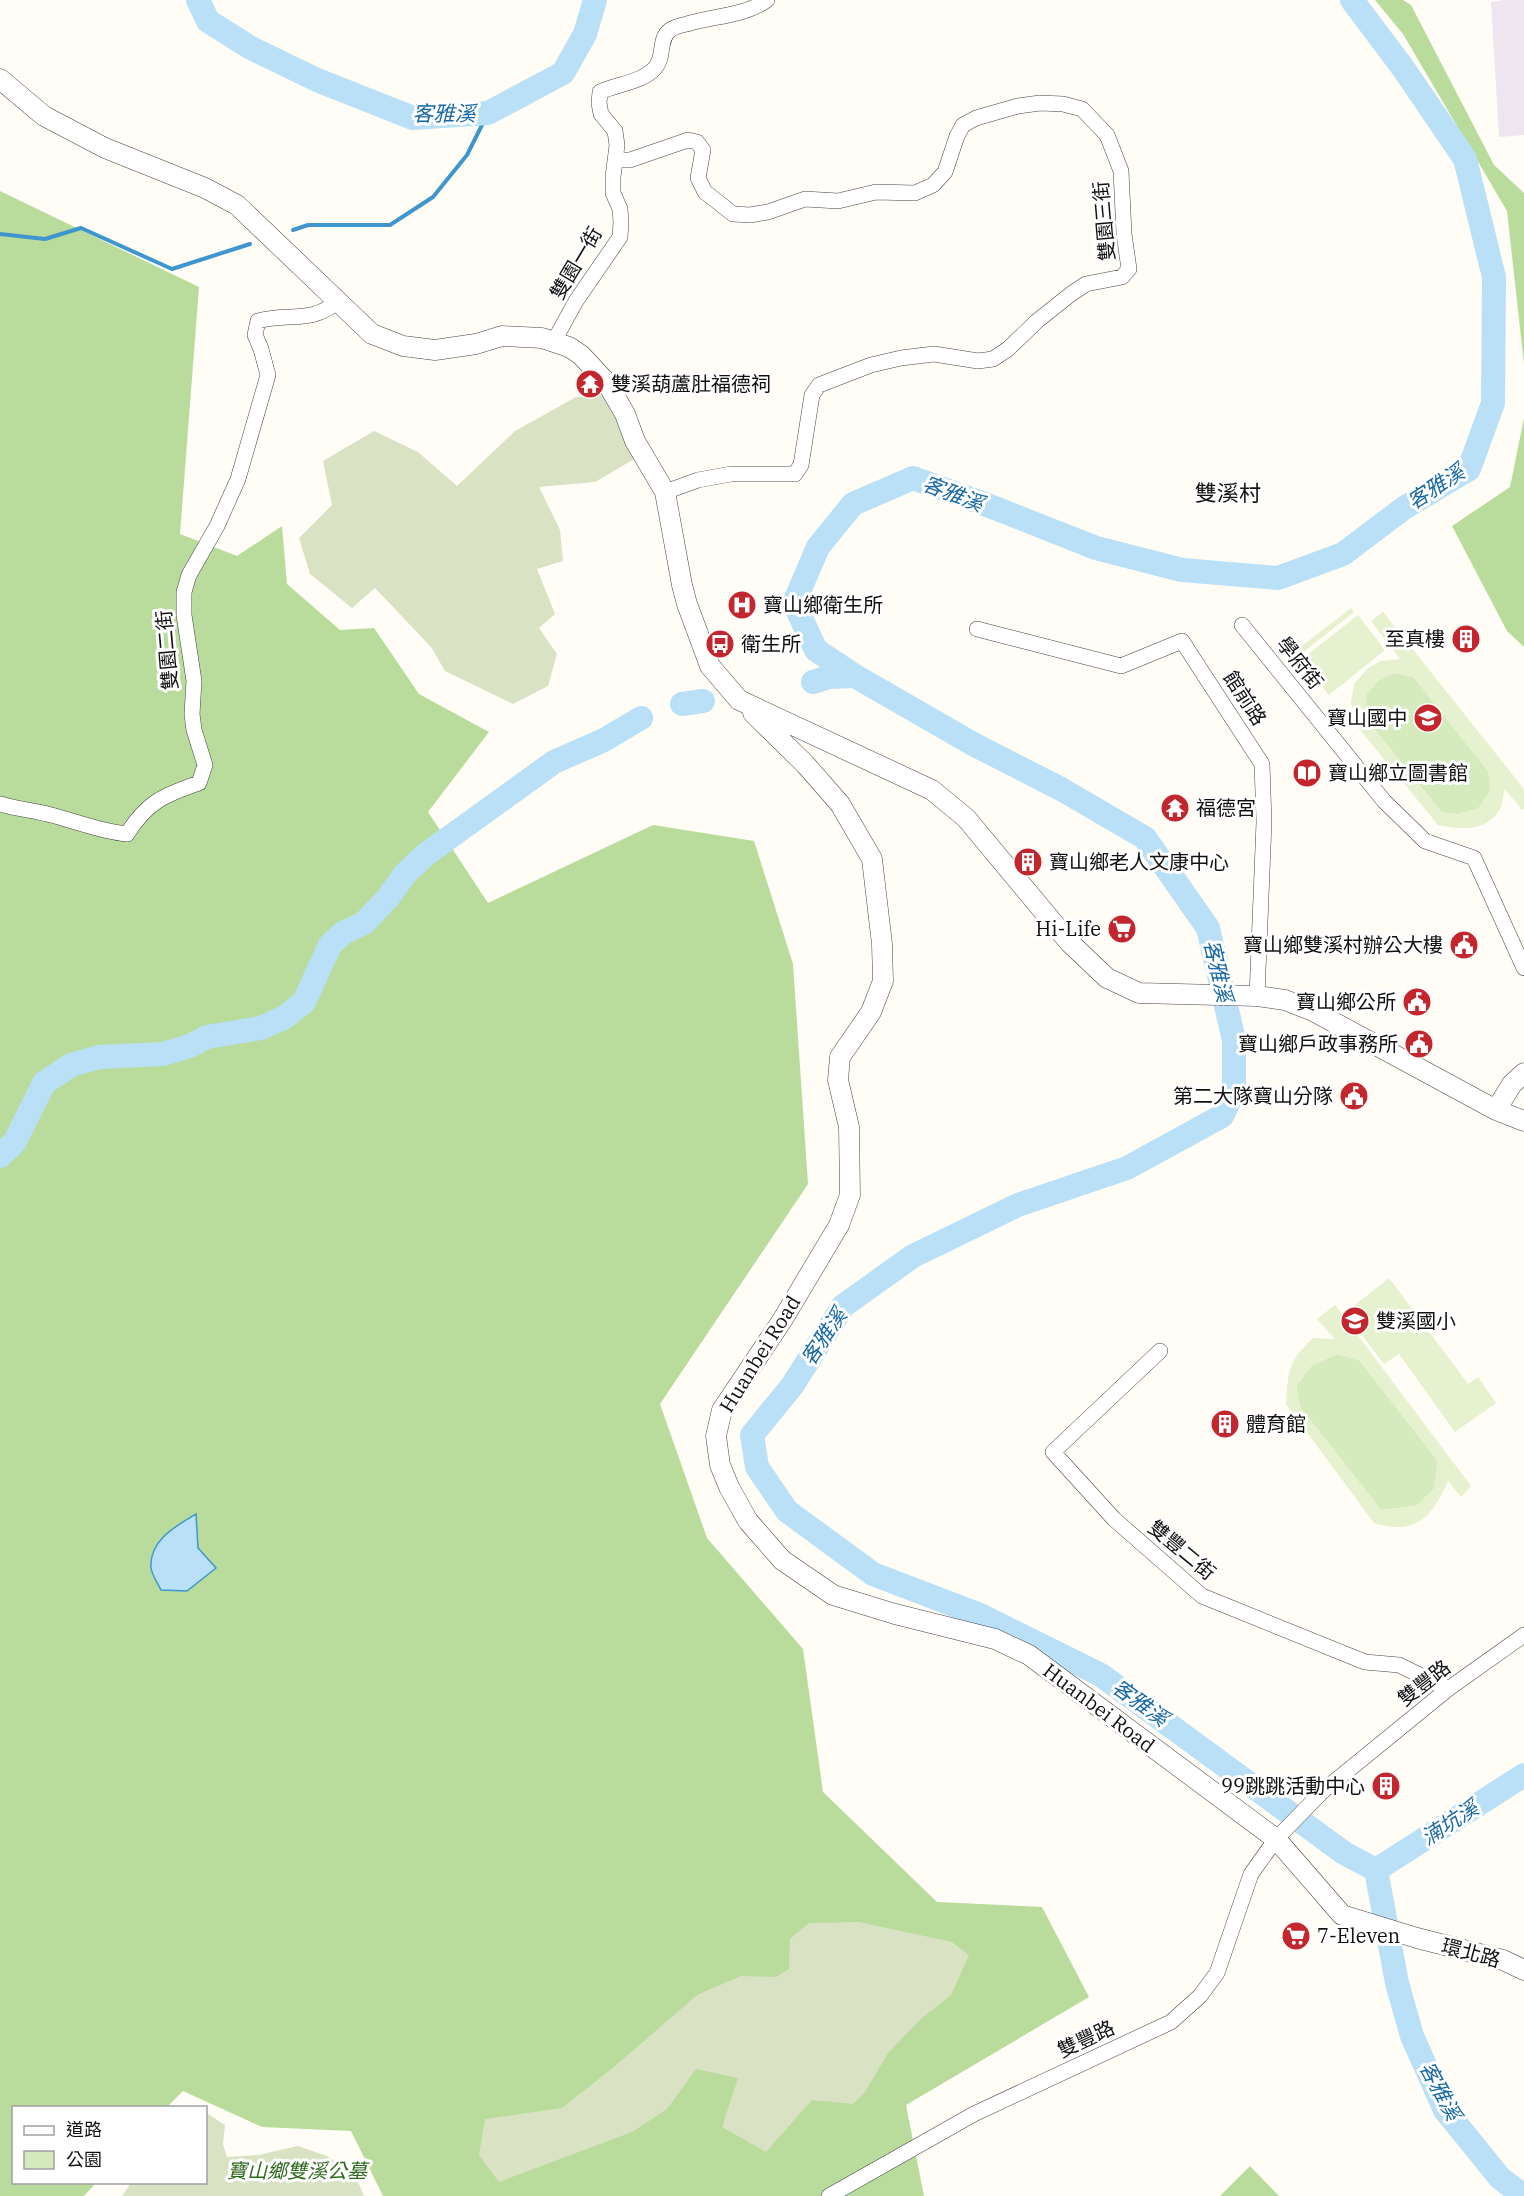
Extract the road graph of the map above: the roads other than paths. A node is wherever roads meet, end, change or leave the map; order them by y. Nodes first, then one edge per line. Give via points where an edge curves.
1 (766, 0) edge
2 (0, 79) edge
3 (616, 160) junction
4 (338, 301) junction
5 (554, 341) junction
6 (665, 492) junction
7 (1242, 625) dead end
8 (977, 629) dead end
9 (739, 700) junction
10 (0, 804) edge
11 (1524, 968) edge
12 (1257, 996) junction
13 (1524, 1073) edge
14 (1496, 1110) junction
15 (1524, 1121) edge
16 (1160, 1351) dead end
17 (1524, 1635) edge
18 (1448, 1689) junction
19 (1276, 1839) junction
20 (1524, 1970) edge
21 (829, 2196) edge

1 - 3 street, 雙園一街 via 746,12 670,29 663,38 662,56 656,67 644,76 600,92 601,114 615,130
2 - 4 street via 44,116 105,148 237,205
3 - 5 street, 雙園一街 via 613,193 620,209 620,237
3 - 6 street, 雙園三街 via 630,160 688,140 698,142 703,150 698,178 705,192 733,214 768,213 805,199 838,201 876,192 915,193 933,185 945,172 963,125 996,112 1040,103 1082,109 1107,135 1121,171 1129,269 1122,277 1086,284 993,359 978,361 934,354 901,358 819,385 812,395 801,465 795,474 731,474
4 - 5 street via 372,334 419,349 456,348 502,336
4 - 10 street, 雙園二街 via 313,316 258,321 255,335 268,375 238,479 184,592 194,681 192,714 205,765 199,783 169,793 138,817 127,834
5 - 6 street via 581,355 607,384
6 - 9 street, Huanbei Road via 687,604 710,666
7 - 11 street, 學府街 via 1384,801 1425,841 1474,858
8 - 12 street, 館前路 via 1121,666 1182,640 1262,764 1264,822
9 - 12 street via 932,790 966,818 1070,943 1107,978 1139,993
9 - 19 street, Huanbei Road via 783,741 840,804 872,859 883,981 871,1012 840,1057 838,1080 849,1127 850,1195 839,1225 722,1410 716,1436 720,1465 729,1487 748,1521 782,1560 833,1595 995,1639 1029,1655
12 - 14 street via 1285,1000 1313,1011
13 - 14 street
14 - 15 street
16 - 18 street, 雙豐二街 via 1053,1452 1114,1520 1202,1596 1365,1662 1399,1665
17 - 18 street, 雙豐路
18 - 19 street, 雙豐路 via 1324,1790
19 - 20 street, 環北路 via 1342,1915 1503,1960
19 - 21 street, 雙豐路 via 1251,1874 1217,1973 1200,1996 1171,2022 974,2114

